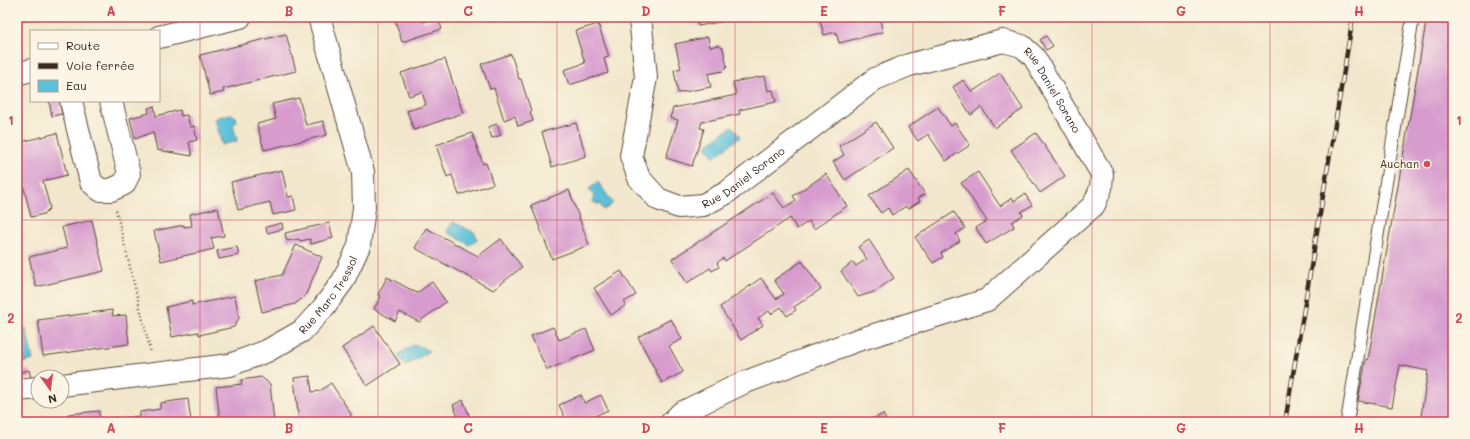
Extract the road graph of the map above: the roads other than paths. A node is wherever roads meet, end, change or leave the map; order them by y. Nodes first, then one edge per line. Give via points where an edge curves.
1 (240, 17) edge
2 (318, 17) edge
3 (639, 17) edge
4 (1413, 17) edge
5 (160, 37) edge
6 (30, 70) edge
7 (17, 74) edge
8 (71, 102) edge
9 (111, 102) edge
10 (70, 384) edge
11 (30, 389) edge
12 (17, 390) edge
13 (672, 422) edge
14 (1348, 422) edge

1 - 5 street
2 - 10 street, Rue Marc Tressol via 363,172 364,208 359,246 343,281 302,331 267,351 230,365
3 - 13 street, Rue Daniel Sorano via 646,77 631,156 639,178 658,199 679,206 703,205 726,193 875,79 909,65 1003,41 1022,46 1034,57 1102,174 1101,188 1094,205 987,300 855,341 743,383 682,413
4 - 14 lane
6 - 7 street
8 - 9 street via 91,182 100,190 111,190 124,184 129,174
11 - 12 street

